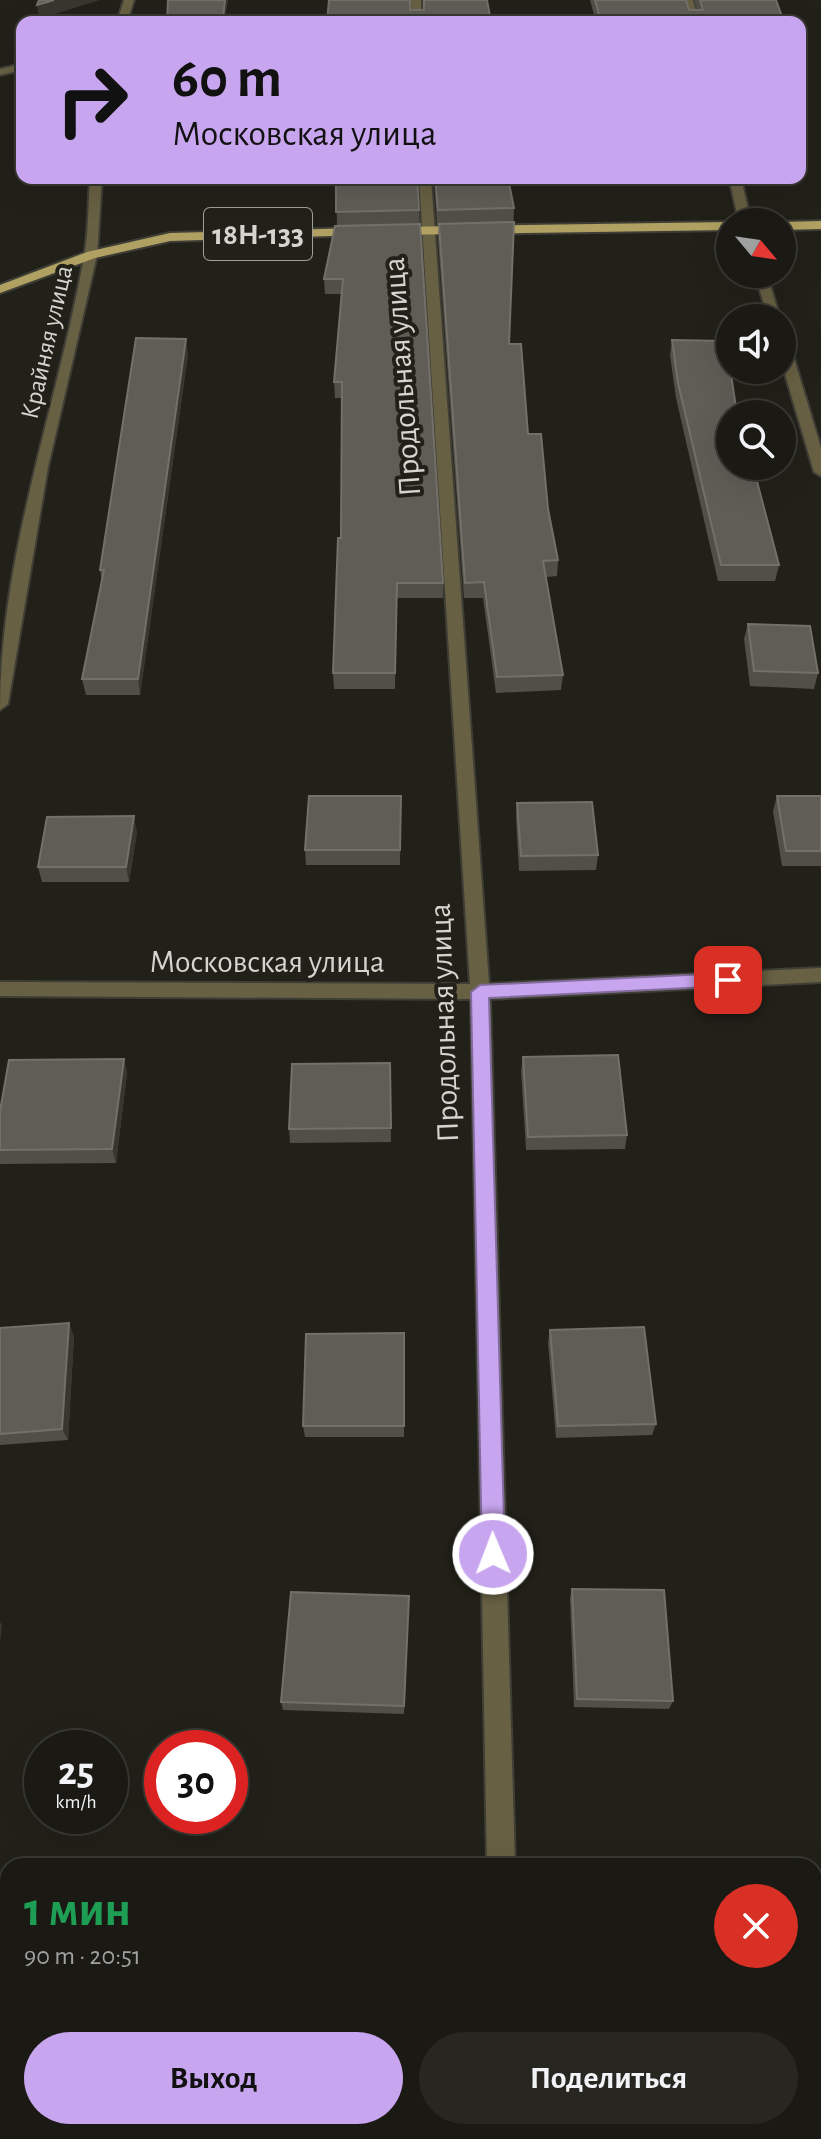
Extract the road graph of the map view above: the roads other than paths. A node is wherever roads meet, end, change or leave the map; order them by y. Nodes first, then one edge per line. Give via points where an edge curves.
1 (96, 184) edge
2 (425, 184) edge
3 (736, 184) edge
4 (742, 208) edge
5 (821, 225) edge
6 (716, 226) edge
7 (796, 226) edge
8 (427, 230) junction
9 (366, 231) edge
10 (381, 231) edge
11 (91, 255) junction
12 (0, 289) edge
13 (795, 384) edge
14 (821, 472) edge
15 (0, 704) edge
16 (821, 975) edge
17 (0, 989) edge
18 (480, 992) junction
19 (501, 1858) edge

1 - 11 street, Крайняя улица
2 - 8 street, Продольная улица
3 - 4 street
5 - 7 main road
6 - 8 main road
8 - 10 main road
8 - 18 street, Продольная улица
9 - 11 main road, 18Н-133 via 170,237
11 - 12 main road, 18Н-133
11 - 15 street, Крайняя улица via 41,467
13 - 14 street
16 - 18 street, Московская улица
17 - 18 street, Московская улица
18 - 19 street, Продольная улица

